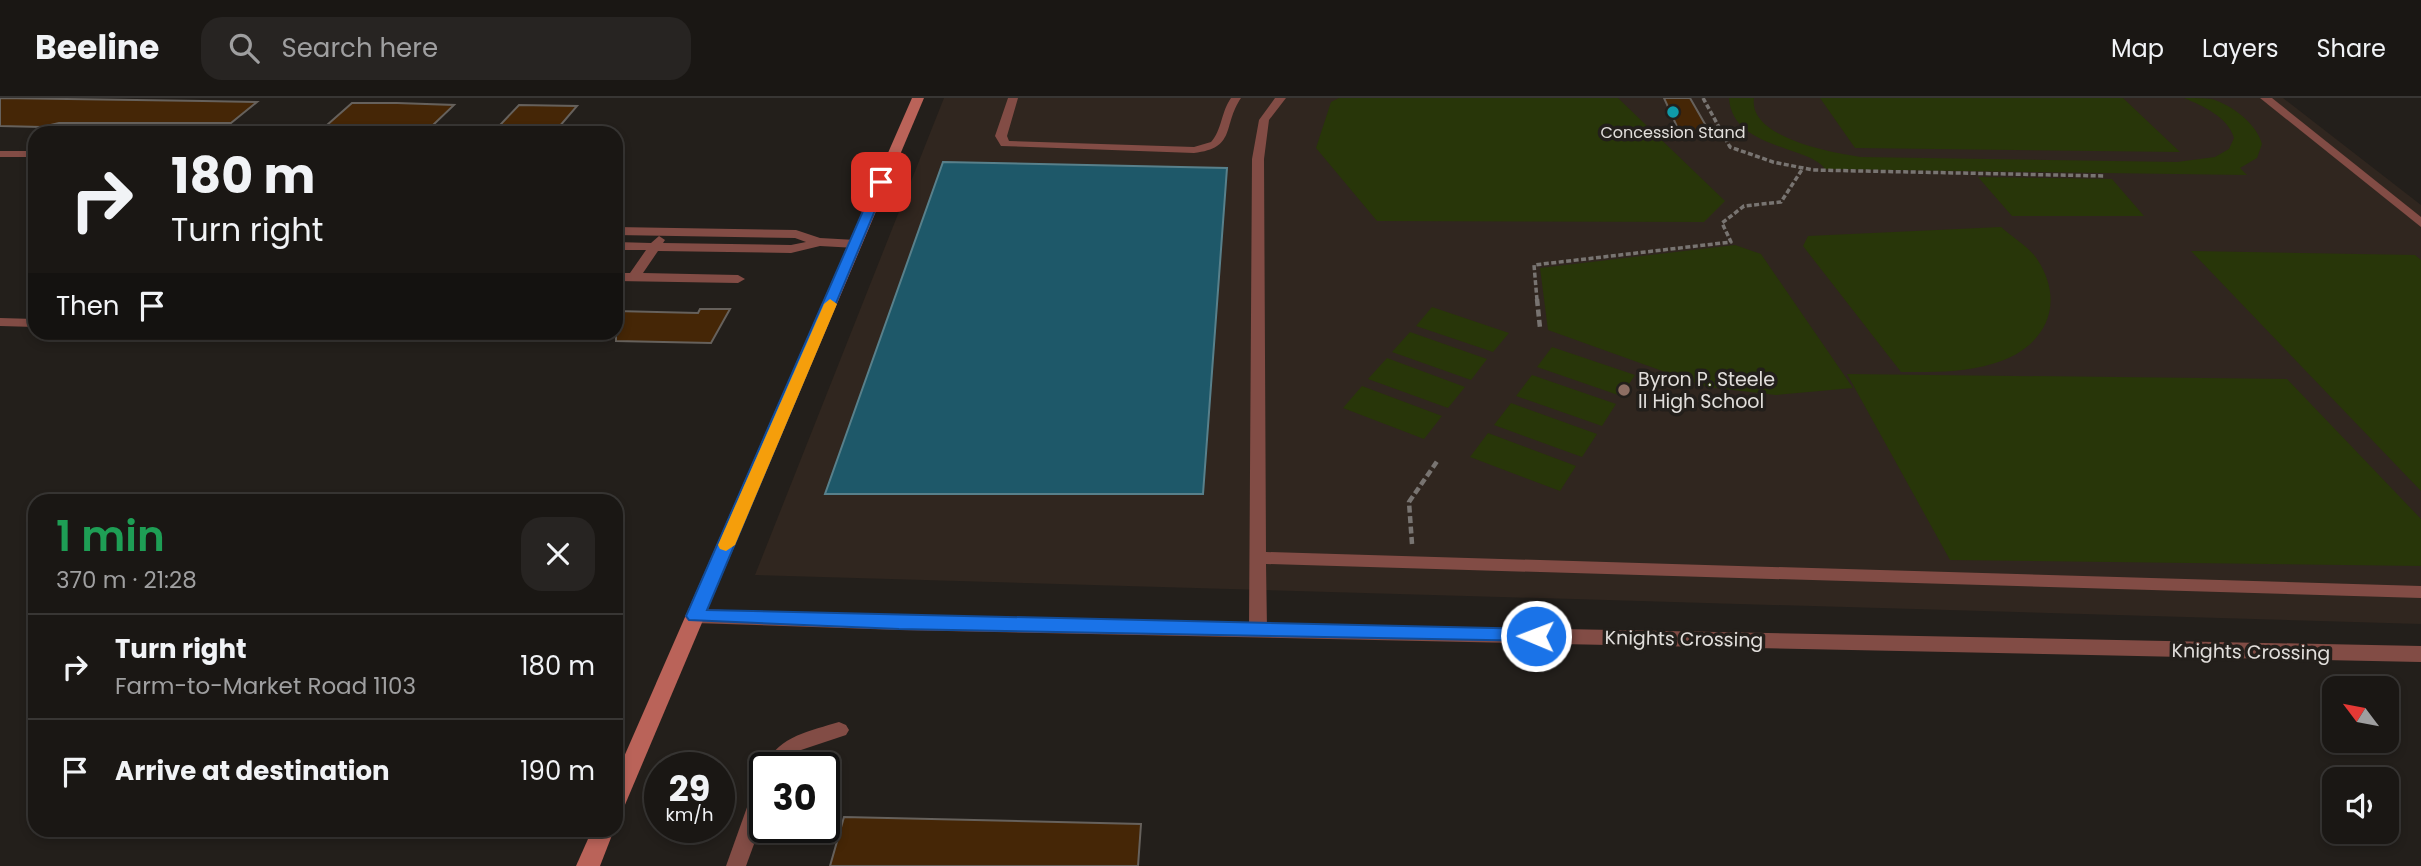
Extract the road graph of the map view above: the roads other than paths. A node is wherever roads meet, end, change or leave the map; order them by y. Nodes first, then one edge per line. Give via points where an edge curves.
1 (918, 98) edge
2 (1013, 98) edge
3 (1236, 98) edge
4 (1280, 98) edge
5 (2265, 98) edge
6 (0, 154) edge
7 (28, 154) edge
8 (2421, 223) edge
9 (623, 232) edge
10 (664, 233) junction
11 (820, 242) junction
12 (856, 244) junction
13 (623, 246) edge
14 (654, 247) junction
15 (623, 277) edge
16 (634, 277) junction
17 (738, 279) dead end
18 (0, 322) edge
19 (28, 323) edge
20 (1257, 558) junction
21 (2421, 592) edge
22 (695, 616) junction
23 (1258, 629) junction
24 (2421, 654) edge
25 (839, 730) dead end
26 (787, 752) edge
27 (623, 784) edge
28 (749, 830) edge
29 (600, 837) edge
30 (588, 866) edge
31 (736, 866) edge

1 - 12 main road
2 - 3 lane via 1001,136 1005,144 1194,150 1210,149 1221,140
4 - 20 lane via 1264,120 1258,159
5 - 8 lane
6 - 7 lane
9 - 10 lane
10 - 11 lane via 796,234
10 - 14 lane
11 - 12 lane
11 - 14 lane via 791,249
12 - 22 main road
13 - 14 lane
14 - 16 lane
15 - 16 lane
16 - 17 lane
18 - 19 lane
20 - 21 lane
20 - 23 lane
22 - 23 street, Knights Crossing
22 - 27 main road
23 - 24 street, Knights Crossing
25 - 26 lane via 794,744
28 - 31 lane
29 - 30 main road

